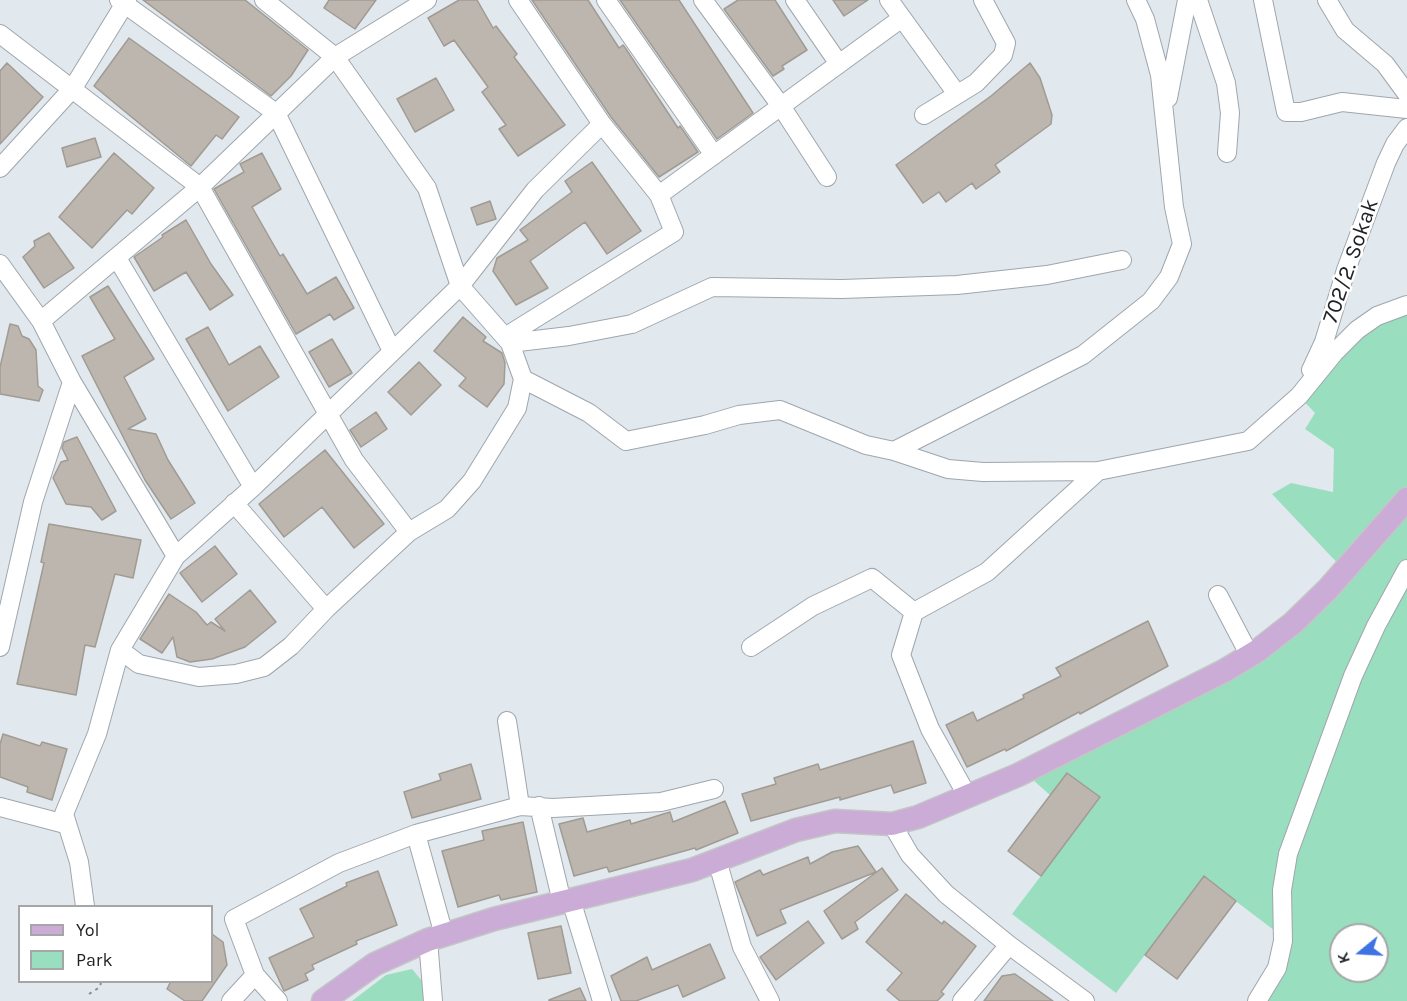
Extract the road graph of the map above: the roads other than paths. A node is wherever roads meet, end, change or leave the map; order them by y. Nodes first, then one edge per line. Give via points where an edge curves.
1 (264, 0) edge
2 (427, 0) edge
3 (518, 0) edge
4 (606, 0) edge
5 (703, 0) edge
6 (795, 0) edge
7 (889, 0) edge
8 (983, 0) edge
9 (1136, 0) edge
10 (1187, 0) edge
11 (1198, 0) edge
12 (1263, 0) edge
13 (1327, 0) edge
14 (123, 1) edge
15 (902, 18) junction
16 (0, 34) edge
17 (335, 57) junction
18 (839, 64) junction
19 (73, 88) junction
20 (957, 94) junction
21 (1407, 94) edge
22 (780, 106) junction
23 (1407, 109) edge
24 (276, 113) junction
25 (924, 115) dead end
26 (1165, 115) junction
27 (602, 124) junction
28 (1407, 128) edge
29 (1227, 153) dead end
30 (714, 155) junction
31 (0, 168) edge
32 (827, 177) dead end
33 (200, 187) junction
34 (659, 195) junction
35 (117, 258) junction
36 (1122, 260) dead end
37 (0, 264) edge
38 (460, 286) junction
39 (1407, 305) edge
40 (41, 321) junction
41 (508, 340) junction
42 (393, 351) junction
43 (523, 379) junction
44 (72, 382) junction
45 (1299, 396) junction
46 (328, 413) junction
47 (894, 451) junction
48 (1098, 471) junction
49 (253, 487) junction
50 (1407, 499) edge
51 (234, 503) junction
52 (409, 531) junction
53 (176, 556) junction
54 (1407, 569) edge
55 (1218, 596) dead end
56 (326, 609) junction
57 (914, 612) junction
58 (3, 616) edge
59 (751, 646) dead end
60 (0, 647) edge
61 (120, 650) junction
62 (1250, 656) junction
63 (507, 721) dead end
64 (714, 789) dead end
65 (968, 797) junction
66 (520, 806) junction
67 (539, 806) junction
68 (0, 807) edge
69 (65, 824) junction
70 (892, 824) junction
71 (416, 834) junction
72 (717, 860) junction
73 (566, 901) junction
74 (85, 905) edge
75 (436, 937) junction
76 (1009, 945) junction
77 (255, 975) junction
78 (231, 1001) edge
79 (278, 1001) edge
80 (323, 1001) edge
81 (433, 1001) edge
82 (602, 1001) edge
83 (770, 1001) edge
84 (962, 1001) edge
85 (1085, 1001) edge
86 (1257, 1001) edge

1 - 17 street
2 - 17 street
3 - 27 street
4 - 30 street
5 - 22 street
6 - 18 street
7 - 15 street
8 - 20 street via 1005,43 1003,55 976,83
9 - 26 street via 1160,75
10 - 26 street
11 - 29 street via 1226,84 1230,113
12 - 23 street via 1286,112 1342,102
13 - 21 street via 1345,30 1385,64
14 - 19 street
14 - 24 street
15 - 18 street
15 - 20 street
16 - 19 street
17 - 24 street
17 - 38 street via 427,188
18 - 22 street
19 - 31 street
19 - 33 street
20 - 25 street
22 - 30 street
22 - 32 street
24 - 33 street
24 - 42 street
26 - 47 street via 1174,207 1182,244 1169,277 1150,302 1083,355
27 - 34 street
27 - 38 street via 535,190
28 - 45 street, 702/2. Sokak via 1386,163 1324,342
30 - 34 street
33 - 35 street
33 - 46 street
34 - 41 street via 674,232
35 - 40 street
35 - 49 street
36 - 41 street via 1047,275 957,285 842,289 712,287 632,324 569,336
37 - 40 street
38 - 41 street
38 - 42 street
39 - 45 street via 1377,316 1357,330
40 - 44 street
41 - 43 street
42 - 46 street
43 - 47 street via 589,413 627,441 740,415 780,410 866,445
43 - 52 street via 517,408 472,481 447,509
44 - 53 street
44 - 58 street via 33,502
45 - 48 street via 1248,441
46 - 49 street
46 - 52 street via 354,460
47 - 48 street via 948,469
48 - 57 street via 987,572
49 - 51 street
50 - 62 main road via 1328,589
51 - 53 street
51 - 56 street
52 - 56 street
53 - 61 street
54 - 86 street via 1353,676 1292,843 1283,871 1283,941 1277,968
55 - 62 street
56 - 61 street via 291,646 264,667 236,674 199,677 139,664
57 - 59 street via 872,578 813,606
57 - 65 street via 901,655 930,729
58 - 60 street
61 - 69 street via 97,734 64,814
62 - 65 main road
63 - 66 street
64 - 67 street via 661,802
65 - 70 main road
66 - 67 street
66 - 71 street
67 - 73 street
68 - 69 street
69 - 74 street via 79,862
70 - 72 main road via 835,821 796,830
70 - 76 street via 910,855 946,894
71 - 75 street
71 - 77 street via 339,863 234,919
72 - 73 main road via 692,870
72 - 83 street via 742,947
73 - 75 main road
73 - 82 street
75 - 80 main road via 375,964
75 - 81 street
76 - 84 street
76 - 85 street
77 - 78 street
77 - 79 street

